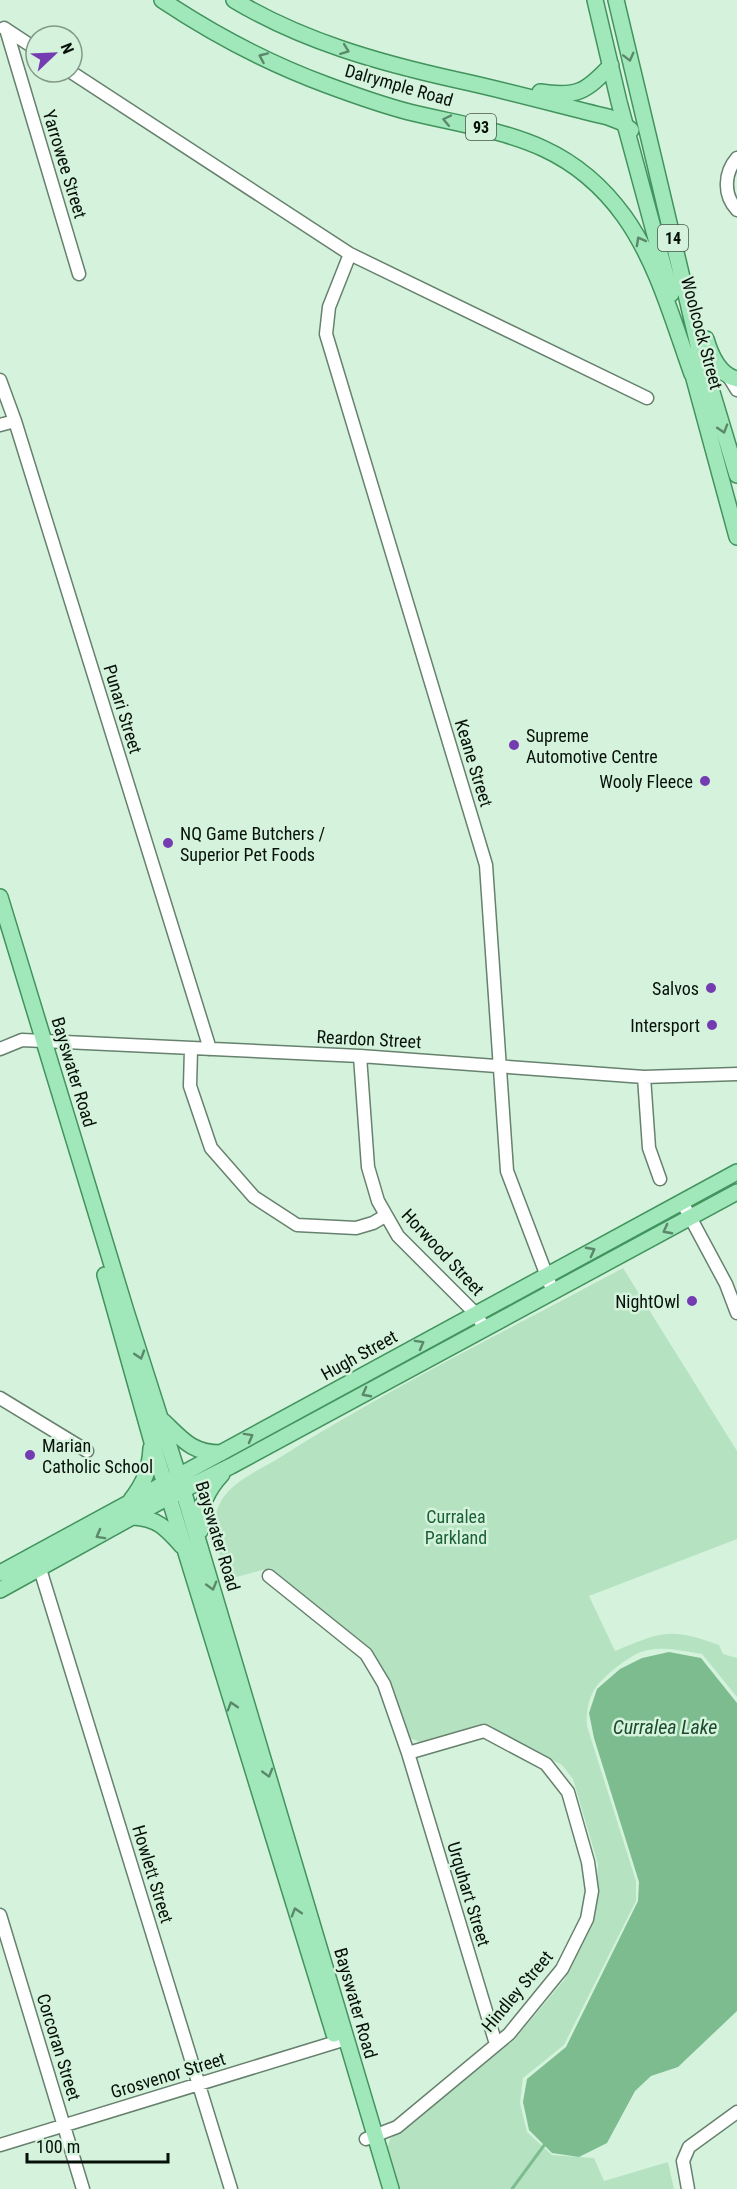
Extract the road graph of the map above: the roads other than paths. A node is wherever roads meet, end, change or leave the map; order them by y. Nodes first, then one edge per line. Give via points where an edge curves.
1 (162, 0) edge
2 (234, 0) edge
3 (587, 0) edge
4 (595, 0) edge
5 (616, 0) edge
6 (3, 27) edge
7 (24, 41) edge
8 (606, 43) junction
9 (611, 65) junction
10 (84, 80) edge
11 (457, 80) junction
12 (628, 128) junction
13 (653, 155) junction
14 (737, 158) edge
15 (637, 162) junction
16 (737, 210) edge
17 (350, 254) junction
18 (680, 266) junction
19 (79, 274) dead end
20 (692, 374) junction
21 (0, 380) edge
22 (734, 382) edge
23 (647, 398) dead end
24 (15, 421) junction
25 (0, 425) edge
26 (737, 475) edge
27 (737, 537) edge
28 (0, 897) edge
29 (0, 928) edge
30 (40, 1042) junction
31 (0, 1049) edge
32 (191, 1049) junction
33 (210, 1049) junction
34 (360, 1056) junction
35 (498, 1066) junction
36 (737, 1074) edge
37 (644, 1077) junction
38 (737, 1172) edge
39 (660, 1179) dead end
40 (737, 1192) edge
41 (682, 1202) junction
42 (385, 1216) junction
43 (690, 1218) junction
44 (546, 1275) junction
45 (726, 1284) junction
46 (553, 1292) junction
47 (737, 1299) edge
48 (737, 1312) edge
49 (476, 1314) junction
50 (485, 1329) junction
51 (0, 1398) edge
52 (161, 1419) junction
53 (152, 1442) junction
54 (87, 1451) dead end
55 (221, 1453) junction
56 (231, 1466) junction
57 (174, 1486) junction
58 (131, 1510) junction
59 (193, 1549) junction
60 (40, 1569) junction
61 (0, 1573) edge
62 (269, 1576) dead end
63 (0, 1590) edge
64 (408, 1753) junction
65 (0, 1915) edge
66 (341, 2040) junction
67 (496, 2044) junction
68 (199, 2084) junction
69 (737, 2112) edge
70 (64, 2126) junction
71 (370, 2138) junction
72 (0, 2145) edge
73 (83, 2189) edge
74 (231, 2189) edge
75 (381, 2189) edge
76 (391, 2189) edge
77 (688, 2189) edge

20 -> 1 main road, Dalrymple Road / 93 via 638,237 606,194 565,160 518,137 408,111 326,85 247,50
2 -> 11 main road, Dalrymple Road / 93 via 299,32 359,55
3 - 8 street
4 - 8 main road, Woolcock Street / 14
5 -> 13 main road, Woolcock Street / 14
6 - 7 street
6 - 19 street, Yarrowee Street
8 - 9 main road, Woolcock Street / 14
9 - 11 main road via 591,86 563,94
9 - 12 main road, Woolcock Street / 14
10 - 17 street
11 - 12 main road, Dalrymple Road / 93 via 608,117
12 - 13 main road, Dalrymple Road / 93
12 - 15 main road, Woolcock Street / 14
13 - 15 main road via 643,151
13 - 18 main road, Woolcock Street / 14
14 - 16 street via 726,182 730,201
15 - 20 main road, Woolcock Street / 14
17 - 23 street
17 - 35 street, Keane Street via 329,307 326,334 486,865
18 - 22 main road via 712,357
18 -> 26 main road, Woolcock Street / 14 via 699,350
20 - 27 main road, Woolcock Street / 14
21 - 24 street, Punari Street
24 - 25 street
24 - 33 street, Punari Street
28 - 30 main road, Bayswater Road
29 - 30 main road, Bayswater Road
30 - 31 street, Reardon Street via 22,1040
30 - 32 street, Reardon Street
30 -> 52 main road, Bayswater Road
30 - 53 main road, Bayswater Road
32 - 33 street, Reardon Street
32 - 42 street via 190,1086 211,1148 254,1197 297,1225 356,1228
33 - 34 street, Reardon Street
34 - 35 street, Reardon Street
34 - 42 street, Horwood Street via 368,1167
35 - 37 street, Reardon Street
35 - 44 street, Keane Street via 507,1171
36 - 37 street, Reardon Street
37 - 39 street via 649,1148
38 - 41 main road, Hugh Street
40 - 43 main road, Hugh Street
41 - 43 street
44 -> 41 main road, Hugh Street
42 - 49 street, Horwood Street via 398,1236
43 - 45 street
43 -> 46 main road, Hugh Street
44 - 46 street, Keane Street
44 - 49 main road, Hugh Street
45 - 47 street
45 - 48 street
46 - 50 main road, Hugh Street
49 - 50 street, Horwood Street
55 -> 49 main road, Hugh Street
50 -> 56 main road, Hugh Street
51 - 54 street
52 - 55 main road via 198,1450
52 - 57 main road, Bayswater Road
53 - 57 main road, Bayswater Road
53 - 58 main road via 145,1481
55 - 57 main road, Hugh Street
56 - 57 main road, Hugh Street
56 - 59 main road via 215,1482 202,1505
57 - 58 main road, Hugh Street
57 - 59 main road, Bayswater Road
58 - 59 main road via 155,1521
58 -> 60 main road, Hugh Street
58 - 61 main road, Hugh Street
59 - 66 main road, Bayswater Road via 254,1778
60 - 63 main road, Hugh Street
60 - 68 street, Howlett Street
62 - 64 street via 366,1654 384,1684
64 - 67 street, Urquhart Street
64 - 67 street, Hindley Street via 484,1731 546,1764 568,1792 588,1862 592,1891 588,1919 562,1969 509,2034
65 - 70 street, Corcoran Street
66 - 68 street, Grosvenor Street
66 - 71 main road, Bayswater Road
67 - 71 street, Hindley Street via 397,2127
68 - 70 street, Grosvenor Street
68 - 74 street, Howlett Street
69 - 77 street via 689,2147 683,2161
70 - 72 street, Grosvenor Street
70 - 73 street, Corcoran Street
71 - 75 main road, Bayswater Road
71 - 76 main road, Bayswater Road

